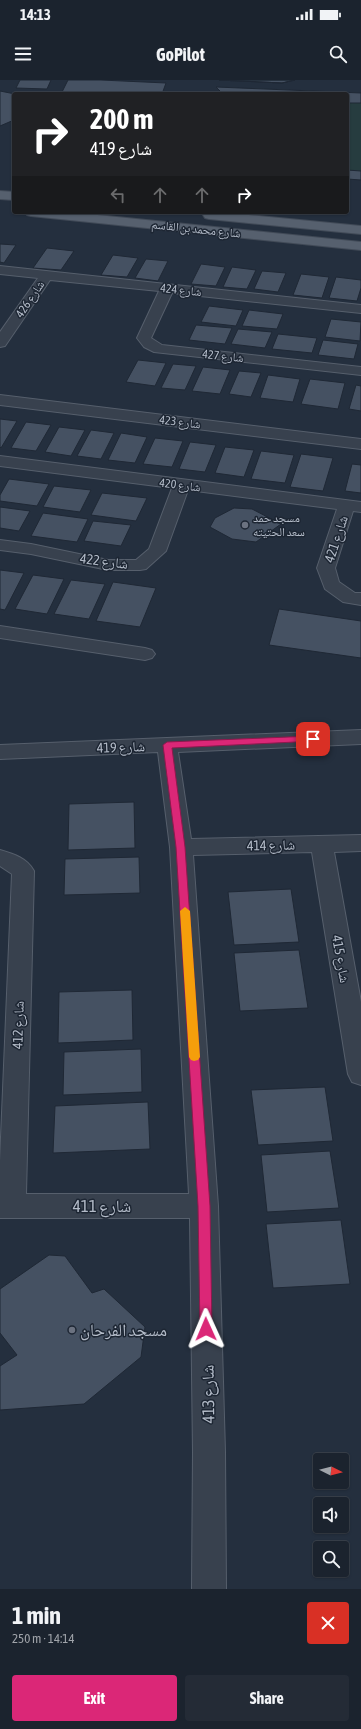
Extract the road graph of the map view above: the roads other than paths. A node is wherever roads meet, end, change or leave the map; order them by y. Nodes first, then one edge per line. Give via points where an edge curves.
1 (0, 195) edge
2 (12, 196) edge
3 (50, 214) edge
4 (194, 214) dead end
5 (361, 230) edge
6 (361, 246) edge
7 (0, 270) edge
8 (46, 276) junction
9 (167, 288) junction
10 (361, 309) edge
11 (4, 329) edge
12 (0, 343) edge
13 (361, 371) edge
14 (0, 400) edge
15 (361, 444) edge
16 (0, 461) edge
17 (182, 485) junction
18 (354, 507) edge
19 (0, 545) edge
20 (361, 599) edge
21 (0, 632) edge
22 (145, 654) dead end
23 (361, 737) edge
24 (167, 745) junction
25 (0, 752) edge
26 (361, 843) edge
27 (322, 845) junction
28 (181, 847) junction
29 (0, 858) edge
30 (361, 1074) edge
31 (6, 1205) edge
32 (204, 1206) junction
33 (209, 1589) edge

1 - 2 main road
3 - 6 main road, شارع محمد بن القاسم
4 - 5 main road, شارع محمد بن القاسم
7 - 8 street, شارع 424
8 - 9 street, شارع 424
8 - 11 street, شارع 426
9 - 10 street, شارع 424
9 - 13 street, شارع 427 via 144,338 159,349
11 - 12 street, شارع 426
14 - 15 street, شارع 423
16 - 17 street, شارع 420
17 - 18 street, شارع 420
17 - 19 street, شارع 422 via 157,551 140,565 108,565
18 - 20 street, شارع 421 via 326,568 331,585 350,598
21 - 22 street
23 - 24 street, شارع 419
24 - 25 street, شارع 419
24 - 28 street, شارع 413
26 - 27 street, شارع 414
27 - 28 street, شارع 414
27 - 30 street, شارع 415
28 - 32 street, شارع 413
29 - 31 street, شارع 412 via 10,861 23,871
31 - 32 street, شارع 411
32 - 33 street, شارع 413

